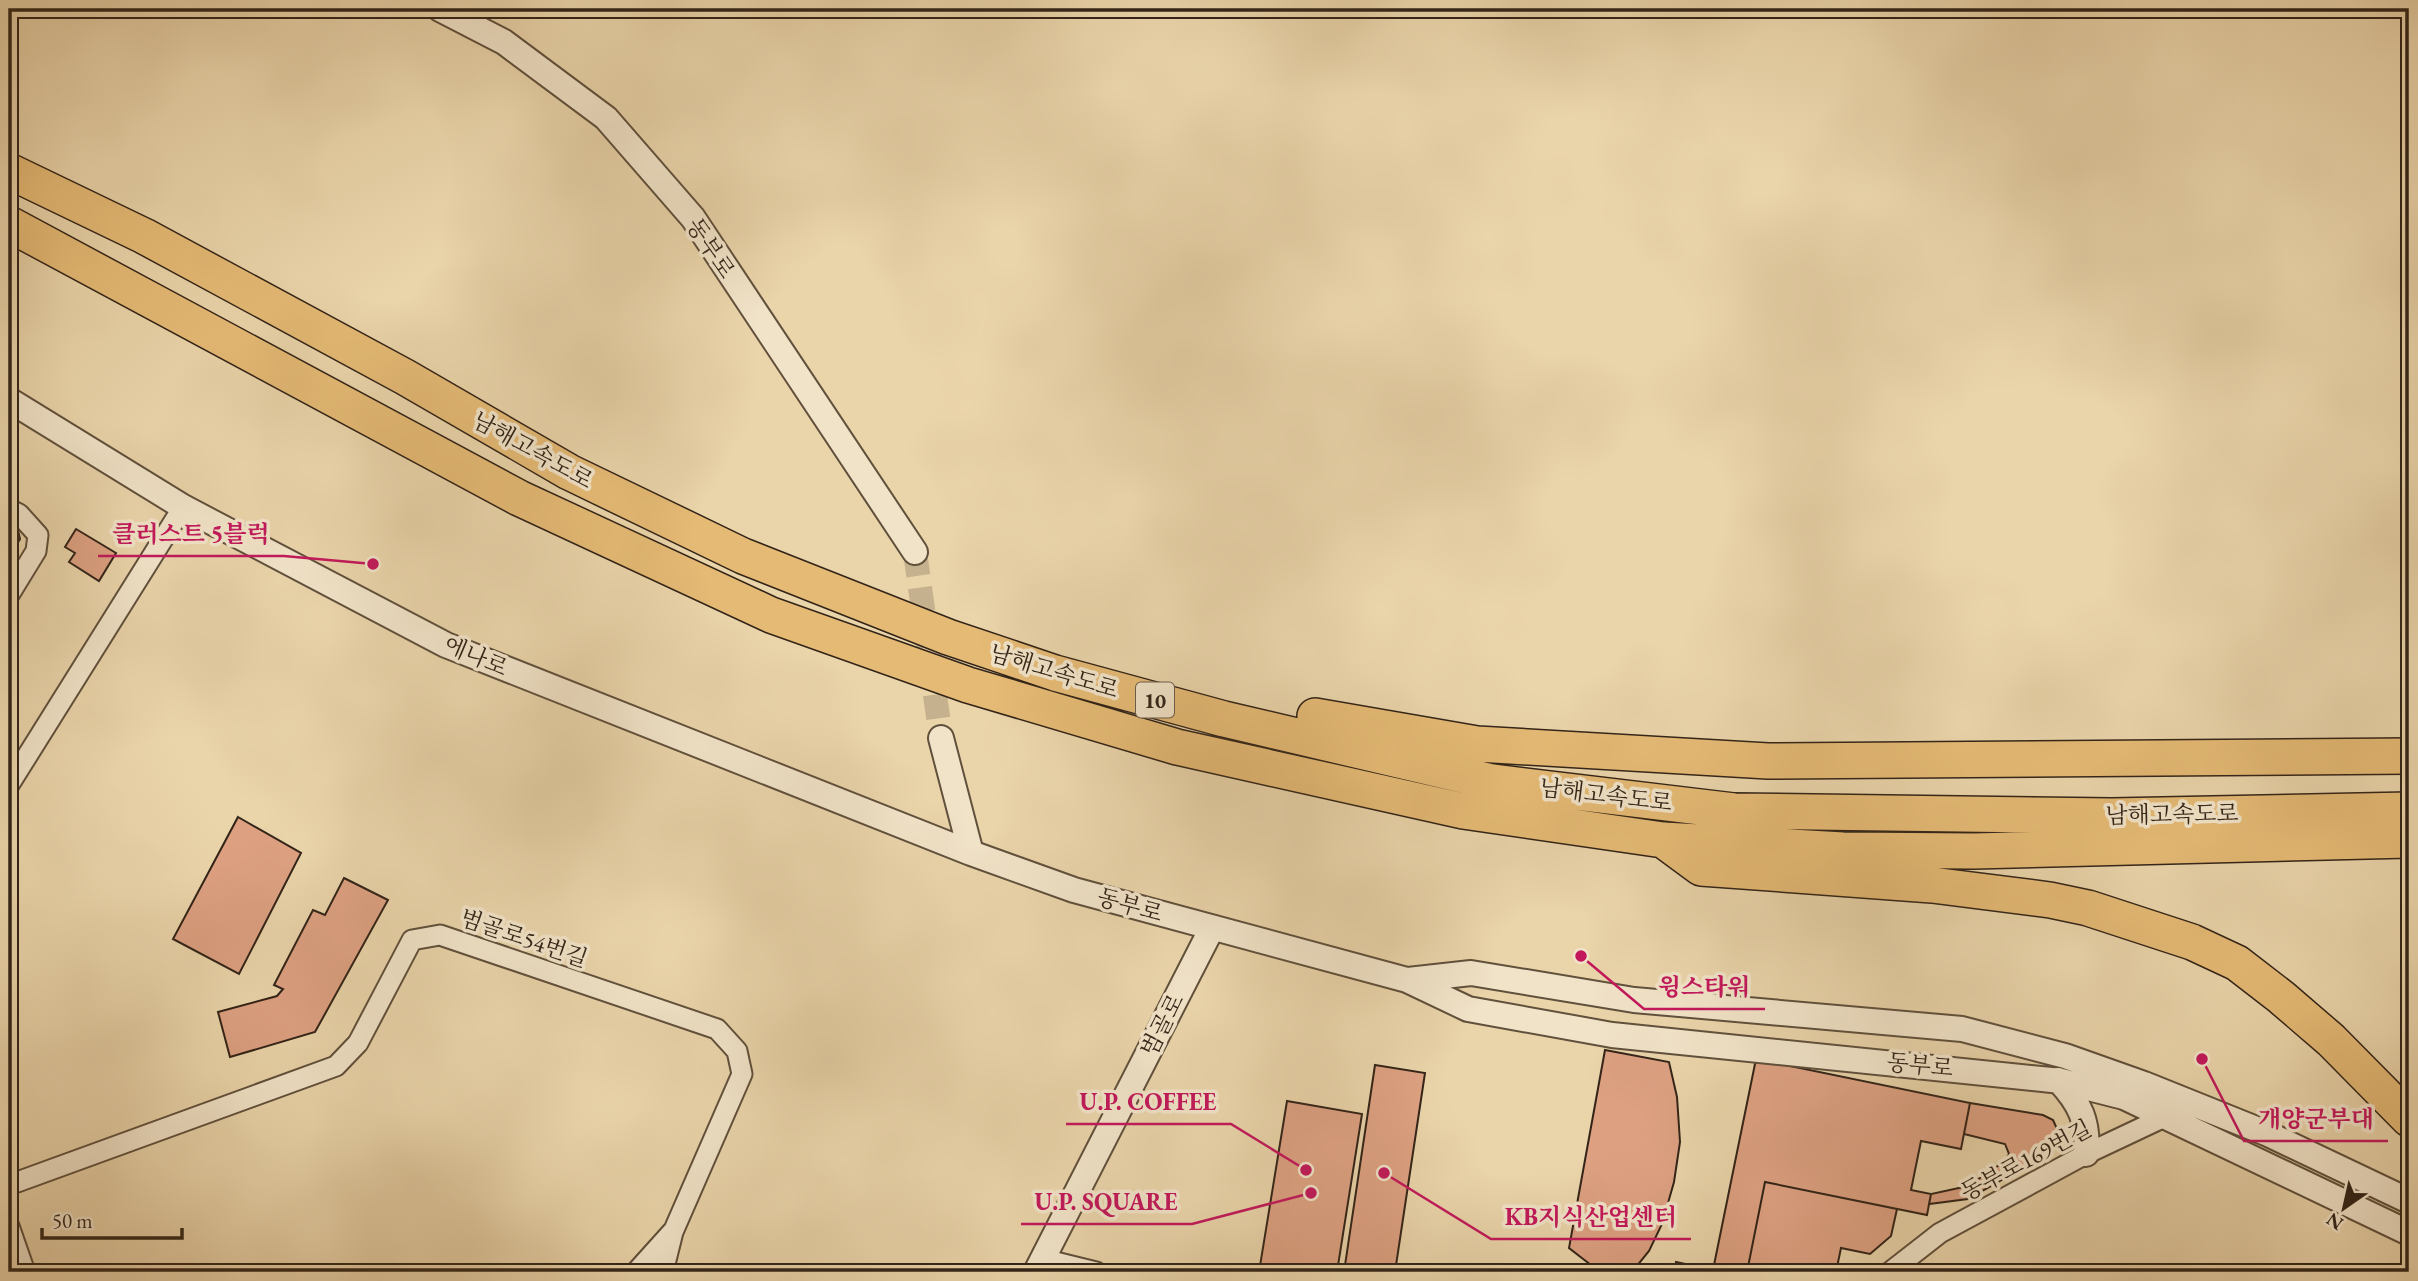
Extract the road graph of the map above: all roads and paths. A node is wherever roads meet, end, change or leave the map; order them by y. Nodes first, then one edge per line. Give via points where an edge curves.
1 (440, 9) edge
2 (9, 171) edge
3 (9, 224) edge
4 (9, 400) edge
5 (183, 507) junction
6 (9, 509) edge
7 (915, 552) tunnel mouth
8 (9, 595) edge
9 (1055, 673) junction
10 (941, 738) tunnel mouth
11 (2409, 740) edge
12 (2409, 756) edge
13 (2186, 758) junction
14 (9, 785) edge
15 (2409, 810) edge
16 (2409, 840) edge
17 (1663, 841) junction
18 (971, 853) junction
19 (1212, 928) junction
20 (1407, 980) junction
21 (2058, 1080) junction
22 (2193, 1104) junction
23 (2166, 1116) junction
24 (2409, 1119) edge
25 (2086, 1154) junction
26 (9, 1185) edge
27 (2409, 1201) edge
28 (9, 1226) edge
29 (673, 1232) junction
30 (2409, 1233) edge
31 (1039, 1266) edge
32 (25, 1272) edge
33 (636, 1272) edge
34 (663, 1272) edge
35 (1096, 1272) edge
36 (1890, 1272) edge

1 - 7 street, 동부로 via 515,50 615,128 693,218
2 - 9 highway, 남해고속도로 / 10 via 144,236 569,472 743,556 948,637
3 - 17 highway, 남해고속도로 / 10 via 519,498 771,615 968,685 1177,747 1463,811
4 - 5 street, 에나로
5 - 14 street
5 - 18 street, 에나로 via 446,645
6 - 8 street via 38,535 36,551
9 - 13 highway via 1131,672 1350,724 1477,744 1768,761
9 - 15 highway, 남해고속도로 / 10 via 1224,719 1492,782 1734,811 2112,816
10 - 18 street
11 - 13 highway
12 - 13 highway
16 - 17 highway, 남해고속도로 / 10 via 1974,851
17 - 24 highway via 1701,867 1931,885 2050,900 2192,942 2237,964 2281,997
18 - 19 street, 동부로 via 1074,890
19 - 20 street, 동부로
19 - 31 street, 범골로
20 - 21 street, 동부로 via 1468,1009 1612,1035
20 - 22 street, 동부로 via 1471,973 1634,1000 1962,1030 2065,1056
21 - 23 street, 동부로 via 2124,1097
21 - 25 street via 2074,1096 2084,1116
22 - 23 street, 동부로169번길
22 - 27 street, 동부로
23 - 25 street, 동부로169번길
23 - 30 street, 동부로
25 - 36 street, 동부로169번길 via 1940,1233
26 - 29 street, 범골로54번길 via 336,1066 358,1043 412,940 440,935 716,1029 737,1051 742,1074
28 - 32 street
29 - 33 street
29 - 34 street
31 - 35 street

